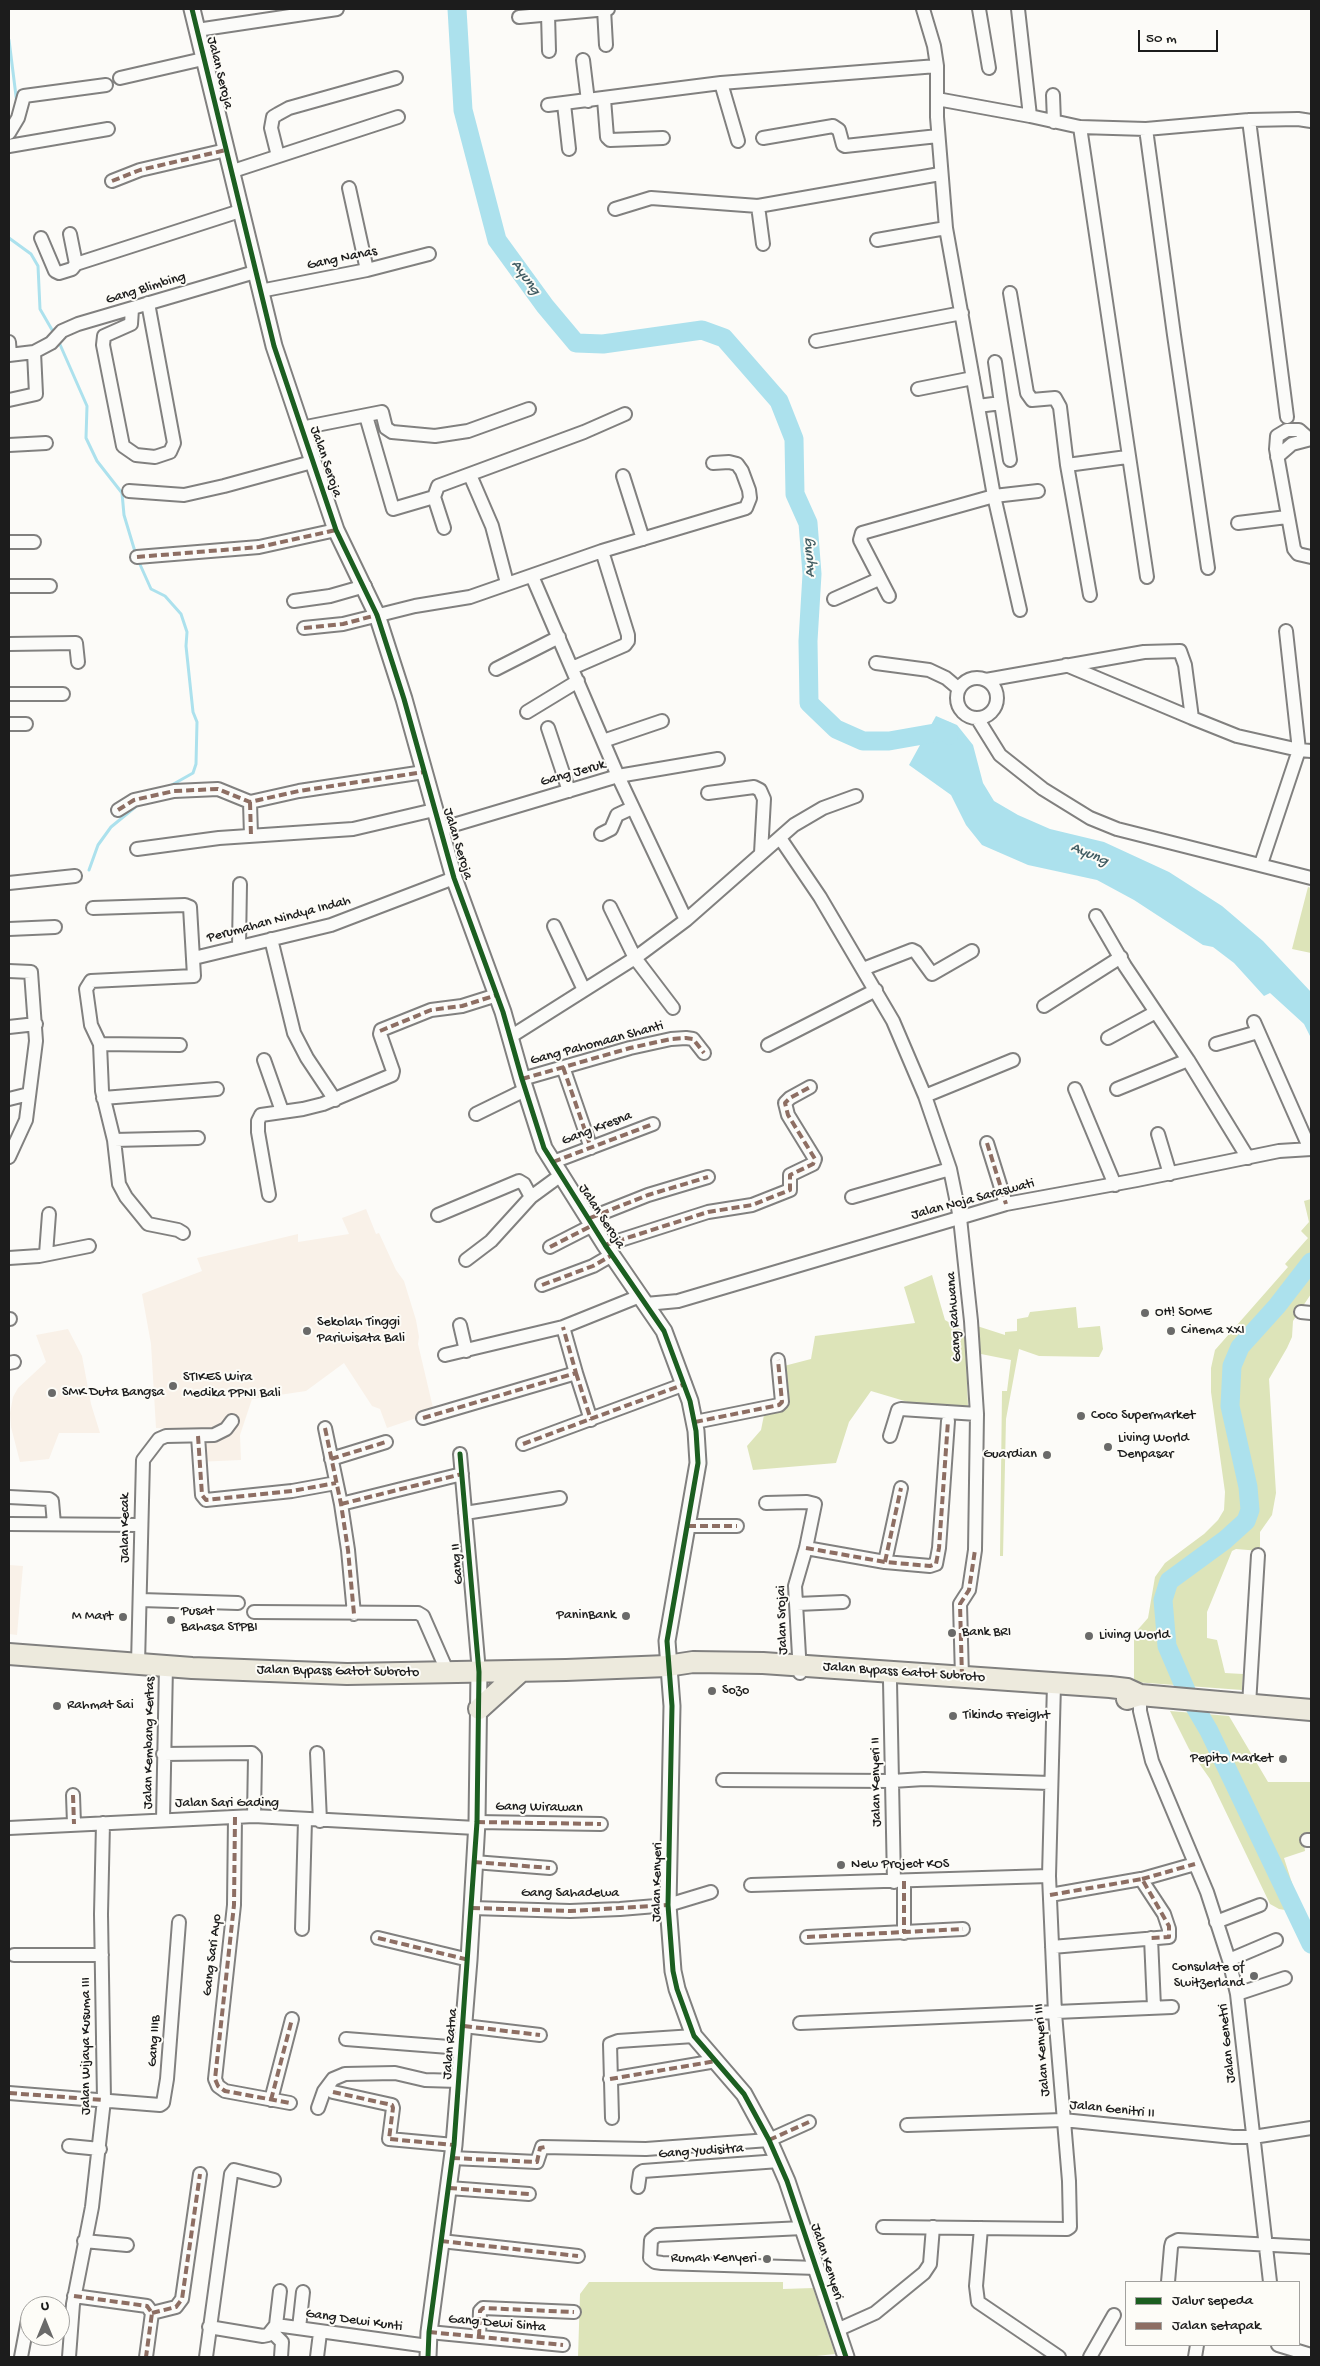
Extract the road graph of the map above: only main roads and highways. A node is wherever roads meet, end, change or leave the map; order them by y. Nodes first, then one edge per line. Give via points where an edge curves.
1 (9, 1654) edge
2 (800, 1670) junction
3 (521, 1671) junction
4 (1054, 1689) junction
5 (479, 1709) road end
6 (1311, 1710) edge

1 - 3 highway, Jalan Bypass Gatot Subroto via 138,1664 166,1672 448,1673 479,1677
2 - 3 highway, Jalan Bypass Gatot Subroto via 693,1662 668,1666
2 - 4 highway, Jalan Bypass Gatot Subroto via 890,1681
2 - 4 highway, Jalan Bypass Gatot Subroto via 962,1677
3 - 5 highway
4 - 6 highway, Jalan Bypass Gatot Subroto via 1127,1689 1146,1696

